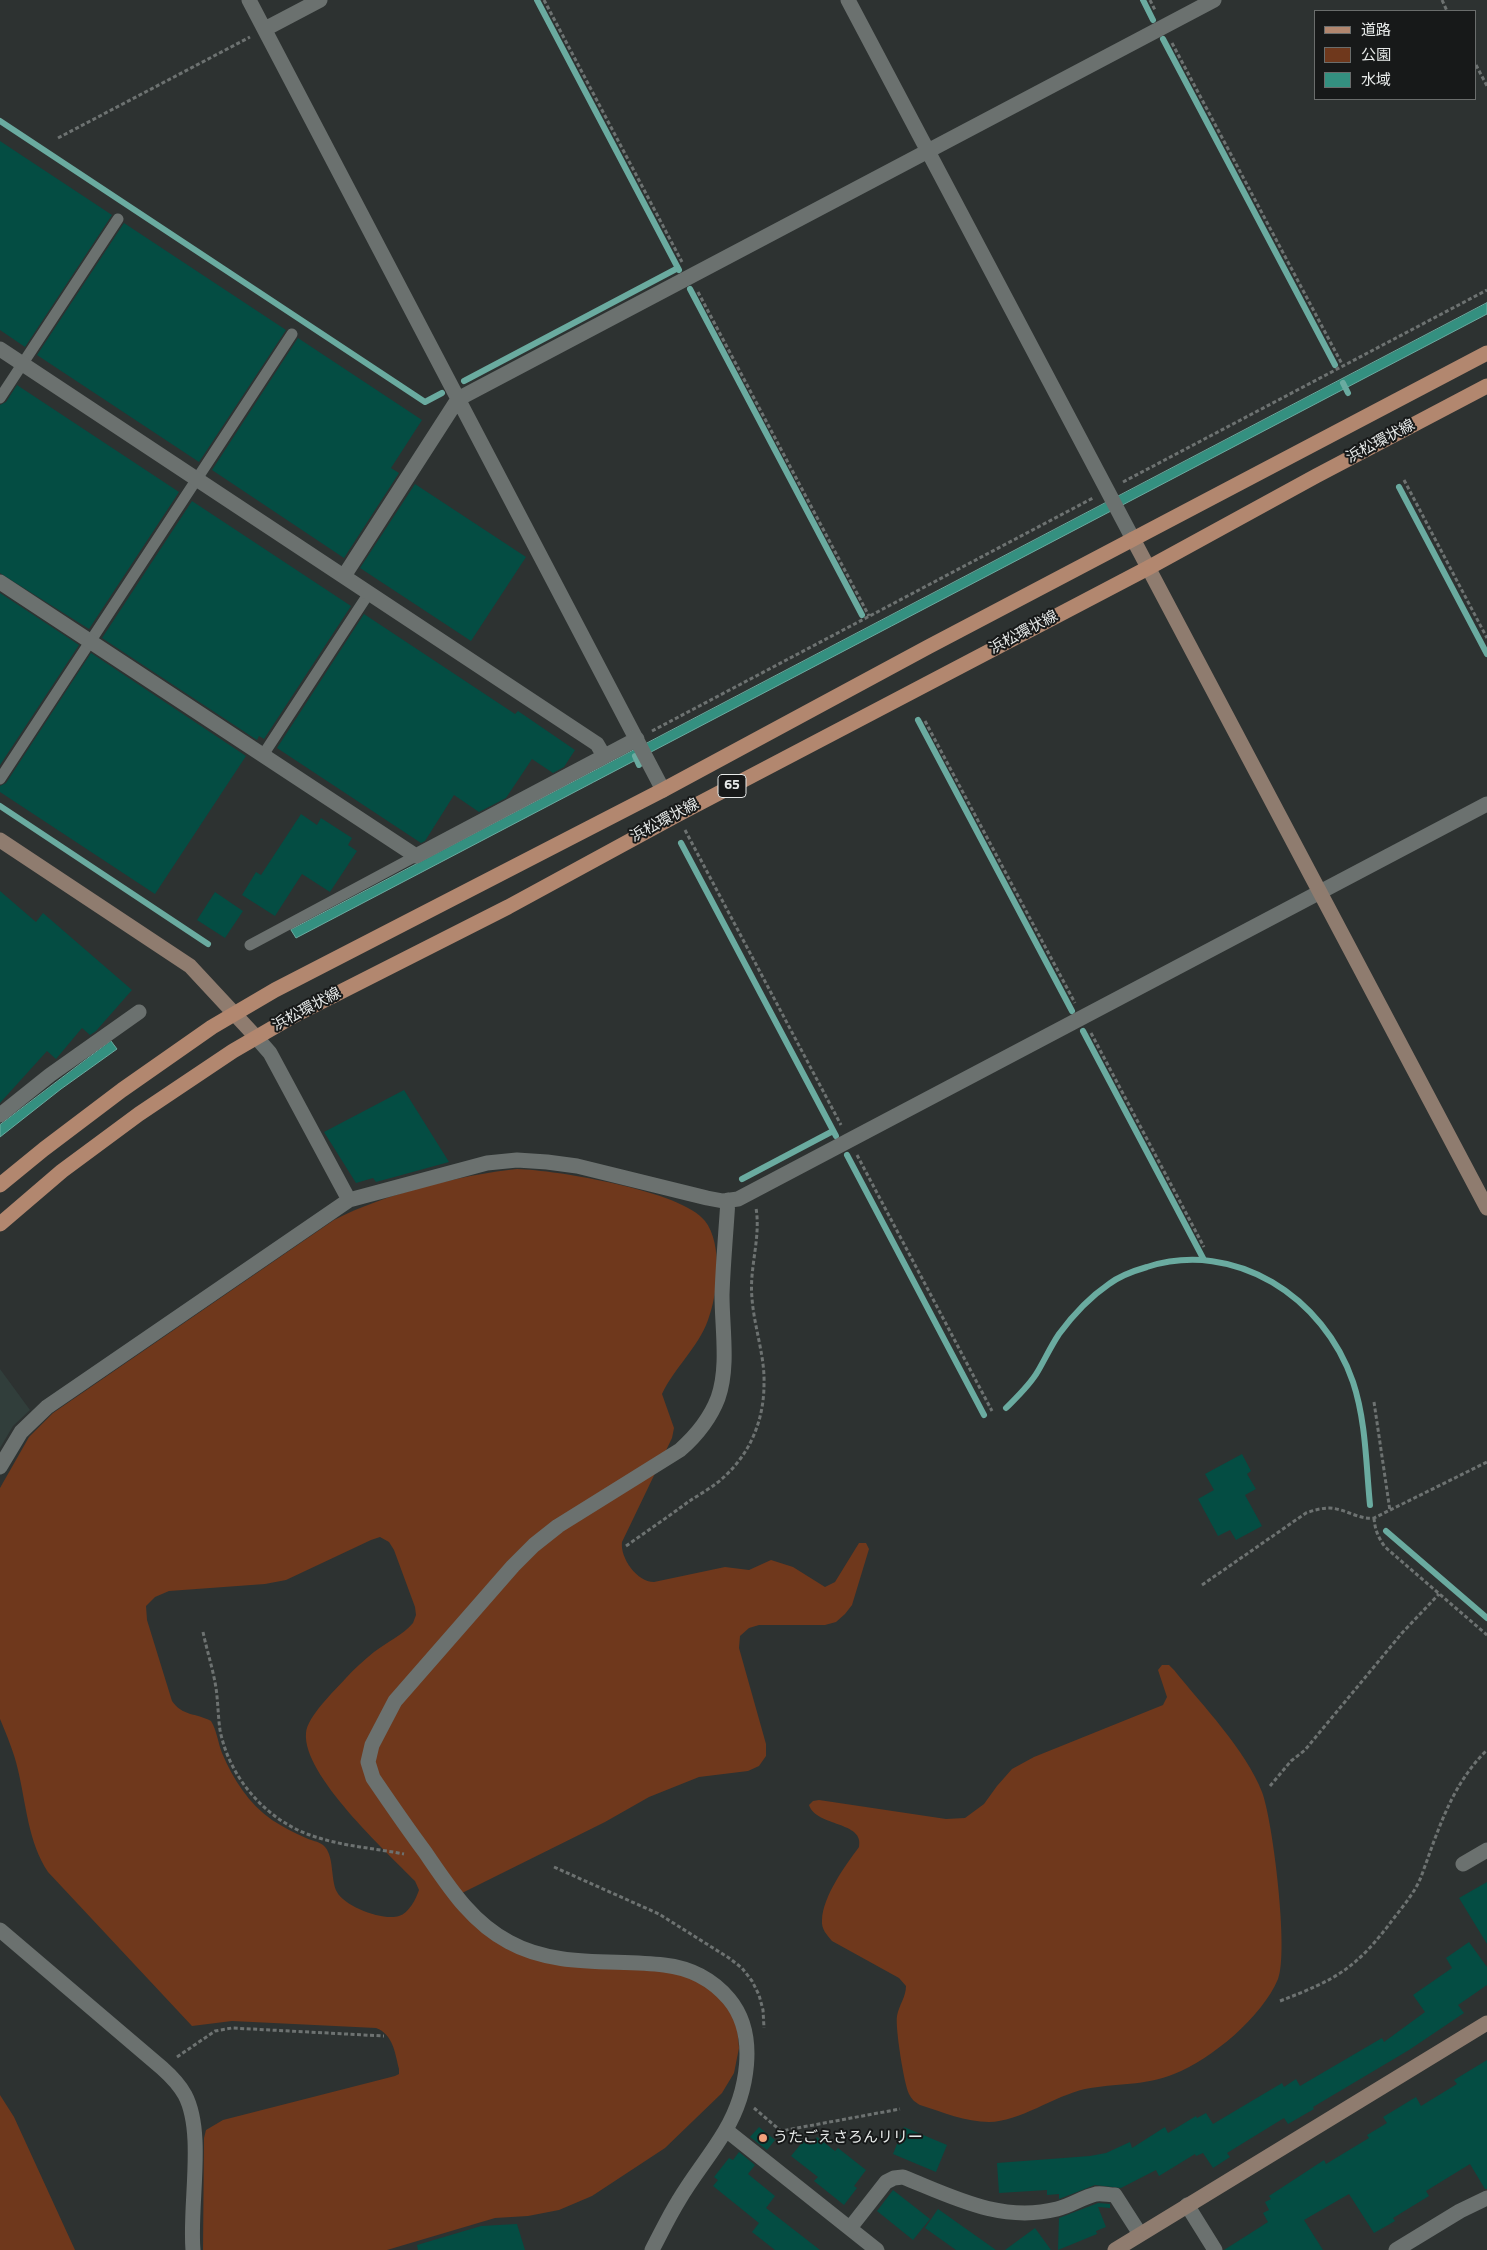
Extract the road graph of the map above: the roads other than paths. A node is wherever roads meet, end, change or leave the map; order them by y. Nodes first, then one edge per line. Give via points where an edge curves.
1 (249, 0) edge
2 (320, 0) edge
3 (848, 0) edge
4 (1214, 0) edge
5 (265, 29) junction
6 (928, 151) junction
7 (118, 219) dead end
8 (292, 334) dead end
9 (0, 350) edge
10 (1487, 353) edge
11 (22, 364) junction
12 (1487, 386) edge
13 (0, 398) edge
14 (458, 399) junction
15 (197, 479) junction
16 (1133, 538) junction
17 (1148, 568) junction
18 (344, 576) junction
19 (0, 582) edge
20 (369, 593) junction
21 (90, 641) junction
22 (638, 741) junction
23 (263, 756) junction
24 (604, 756) junction
25 (0, 779) edge
26 (663, 790) junction
27 (1487, 804) edge
28 (0, 840) edge
29 (416, 856) junction
30 (1321, 892) junction
31 (250, 945) dead end
32 (139, 1012) dead end
33 (234, 1013) junction
34 (256, 1037) junction
35 (0, 1115) edge
36 (0, 1185) edge
37 (349, 1200) junction
38 (728, 1200) junction
39 (1487, 1208) edge
40 (0, 1224) edge
41 (0, 1467) edge
42 (1487, 1850) edge
43 (1463, 1864) dead end
44 (0, 1930) edge
45 (1487, 2023) edge
46 (726, 2130) junction
47 (1487, 2198) edge
48 (1187, 2205) junction
49 (850, 2228) junction
50 (1140, 2234) junction
51 (194, 2250) edge
52 (652, 2250) edge
53 (877, 2250) edge
54 (1115, 2250) edge
55 (1215, 2250) edge
56 (1396, 2250) edge

1 - 5 street
2 - 5 street
3 - 6 street
4 - 6 street
5 - 14 street
6 - 14 street
6 - 16 street
7 - 11 lane
8 - 15 lane
9 - 11 street
10 - 16 main road, 浜松環状線 / 65
11 - 13 lane
11 - 15 street
12 - 17 main road, 浜松環状線 / 65
14 - 18 street
14 - 22 street
15 - 18 street
15 - 21 lane
16 - 17 street
16 - 26 main road, 浜松環状線 / 65
17 - 30 street
17 - 34 main road, 浜松環状線 / 65
18 - 20 street
19 - 21 street
20 - 23 lane
20 - 24 street via 597,744
21 - 23 street
21 - 25 lane
22 - 24 street
22 - 26 street
23 - 29 street
24 - 29 street
26 - 33 main road, 浜松環状線 / 65
27 - 30 street
28 - 33 street via 190,966
29 - 31 lane
30 - 38 street via 753,1192
30 - 39 street
32 - 35 street
33 - 34 street
33 - 36 main road, 浜松環状線 / 65 via 83,1119
34 - 37 street via 270,1053
34 - 40 main road, 浜松環状線 / 65 via 123,1125
37 - 38 street via 487,1163 517,1160 577,1166 706,1198
37 - 41 street via 47,1406 21,1432
38 - 46 street via 722,1294 723,1376 709,1417 680,1450 558,1526 513,1566 395,1701 375,1737 368,1762 373,1778 429,1858 471,1914 489,1930 510,1943 556,1958 685,1968 704,1976 720,1989 734,2004 747,2043 741,2097
42 - 43 street
44 - 51 street via 162,2068 184,2094 194,2127
45 - 48 street
46 - 49 street
46 - 52 street via 679,2199
47 - 56 street
48 - 50 street
48 - 55 street
49 - 50 street via 886,2182 903,2177 972,2206 1000,2212 1029,2213 1057,2209 1097,2194 1115,2195
49 - 53 street
50 - 54 street

